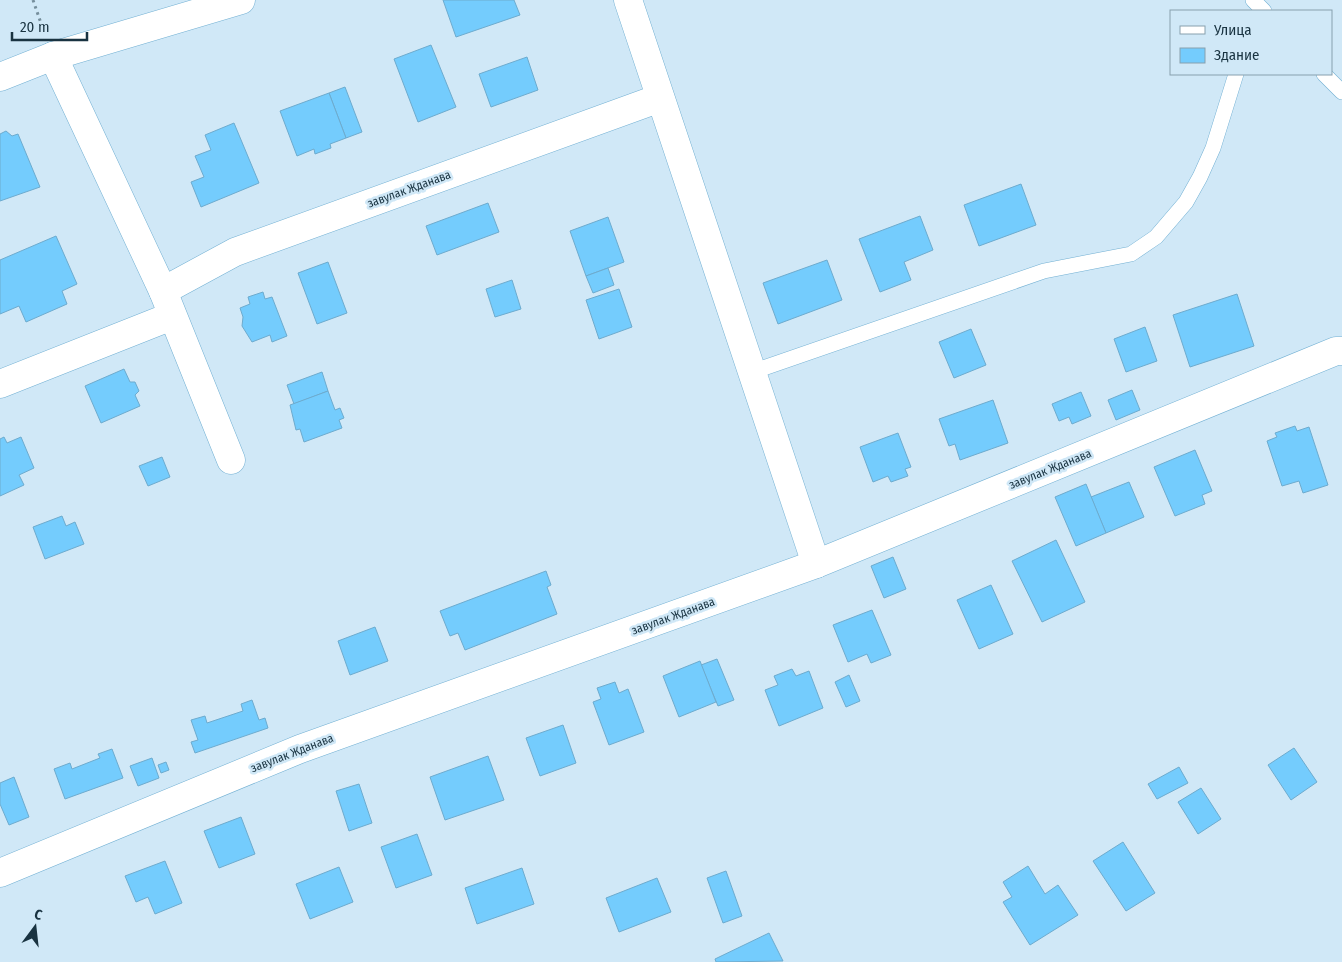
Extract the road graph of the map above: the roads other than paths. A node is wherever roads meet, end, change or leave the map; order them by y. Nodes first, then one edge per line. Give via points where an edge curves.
1 (241, 0) edge
2 (628, 0) edge
3 (1252, 0) edge
4 (1263, 10) edge
5 (53, 56) junction
6 (1236, 75) edge
7 (1325, 75) edge
8 (0, 77) edge
9 (1342, 92) edge
10 (660, 98) junction
11 (163, 290) junction
12 (172, 316) junction
13 (1342, 351) edge
14 (752, 372) junction
15 (0, 384) edge
16 (231, 460) dead end
17 (816, 564) junction
18 (0, 873) edge

1 - 5 street
2 - 10 street
3 - 4 lane
5 - 8 street
5 - 11 street
6 - 14 lane via 1213,148 1186,202 1156,237 1131,254 1044,271
7 - 9 lane
10 - 11 street, завулак Жданава via 235,252
10 - 14 street
11 - 12 street
12 - 15 street
12 - 16 street
13 - 17 street, завулак Жданава
14 - 17 street
17 - 18 street, завулак Жданава via 300,749

